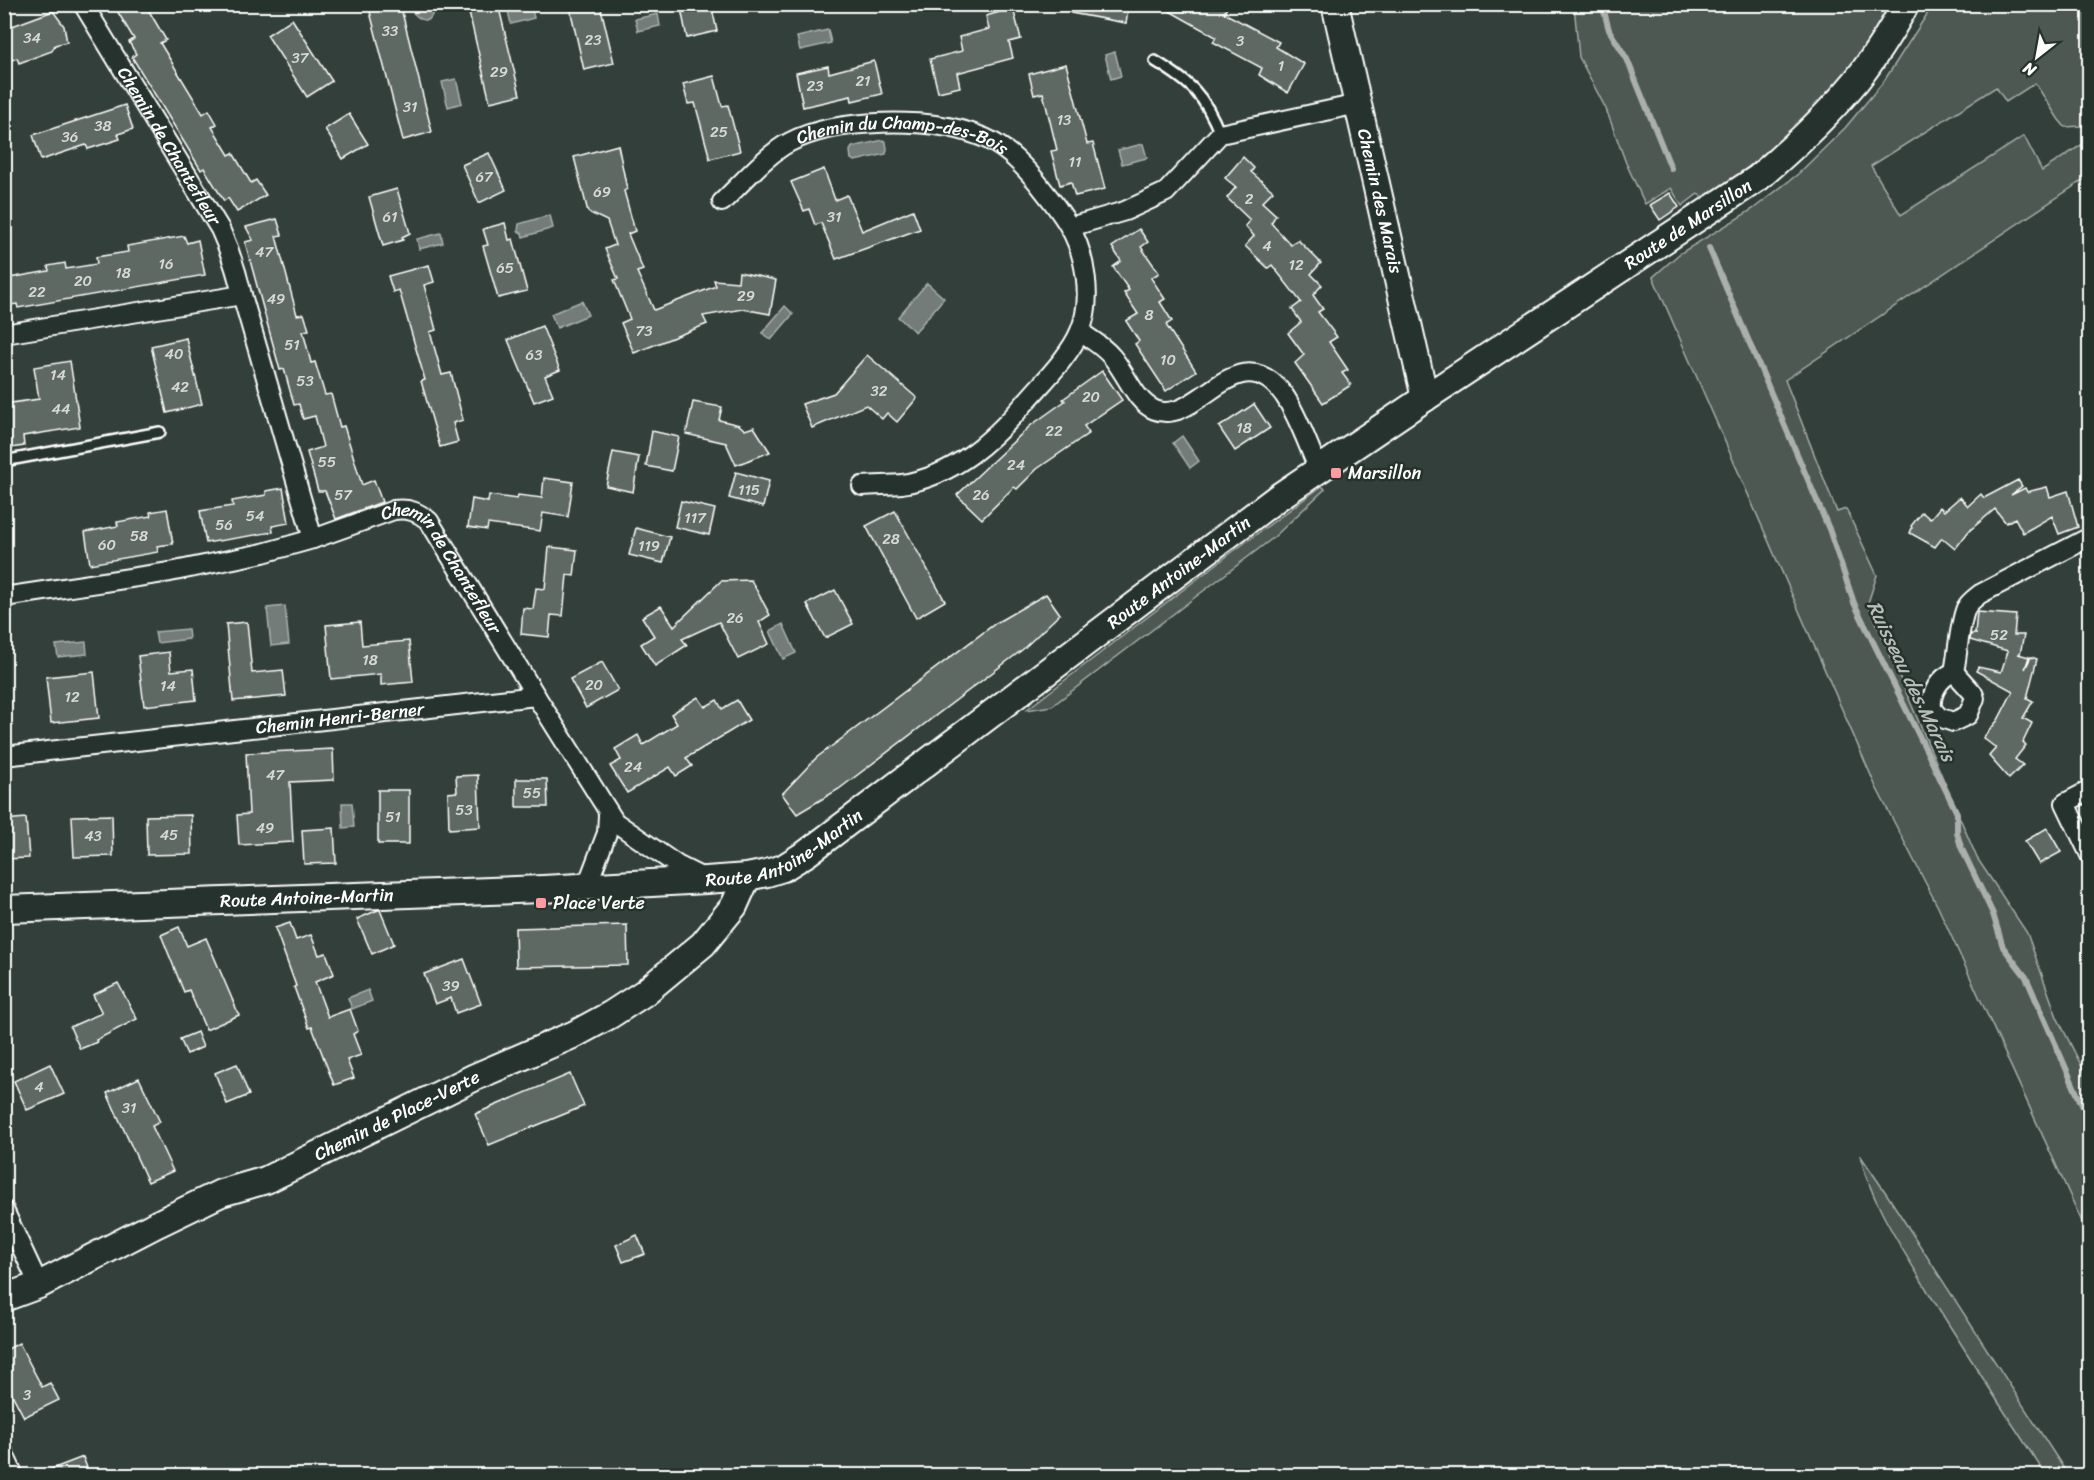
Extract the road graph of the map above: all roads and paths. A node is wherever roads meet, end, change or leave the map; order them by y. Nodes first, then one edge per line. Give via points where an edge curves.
1 (83, 4) edge
2 (1335, 4) edge
3 (1906, 4) edge
4 (1155, 61) dead end
5 (1358, 104) junction
6 (1220, 134) junction
7 (722, 202) dead end
8 (1070, 227) junction
9 (242, 295) junction
10 (1080, 332) junction
11 (4, 334) edge
12 (1425, 398) junction
13 (160, 432) dead end
14 (4, 461) edge
15 (1319, 470) junction
16 (862, 486) dead end
17 (2090, 537) edge
18 (313, 539) junction
19 (4, 597) edge
20 (1954, 672) dead end
21 (536, 696) junction
22 (4, 756) edge
23 (2090, 790) edge
24 (608, 815) junction
25 (2090, 855) edge
26 (747, 877) junction
27 (706, 880) junction
28 (586, 888) junction
29 (4, 909) edge
30 (4, 1210) edge
31 (39, 1285) junction
32 (4, 1298) edge
33 (4, 1454) edge
34 (14, 1476) edge

1 - 9 street, Chemin de Chantefleur via 220,229 235,264
2 - 5 street, Chemin des Marais
3 - 12 street, Route de Marsillon via 1857,80 1800,141 1758,178
4 - 6 lane via 1200,94
5 - 6 street
5 - 12 street, Chemin des Marais
6 - 8 street via 1166,192
7 - 8 street, Chemin du Champ-des-Bois via 775,153 802,137 861,124 910,124 958,130 993,142 1014,157
8 - 10 street, Chemin du Champ-des-Bois via 1087,294
9 - 11 street
9 - 18 street, Chemin de Chantefleur
10 - 15 street via 1106,350 1147,406 1163,412 1184,407 1235,376 1250,374 1268,381 1288,403
10 - 16 street, Chemin du Champ-des-Bois via 1000,432 949,470 903,484
12 - 15 street, Route Antoine-Martin
13 - 14 lane
15 - 26 street, Route Antoine-Martin via 1236,528 807,853 783,868
17 - 20 street via 1971,601 1966,607
18 - 19 street, Chemin de Chantefleur via 263,554 170,572
18 - 21 street, Chemin de Chantefleur via 394,510 420,513 429,521
21 - 22 street, Chemin Henri-Berner
21 - 24 street
23 - 25 street via 2065,804
24 - 27 street via 677,865
24 - 28 street via 608,833
26 - 27 street, Route Antoine-Martin
26 - 31 street, Chemin de Place-Verte via 734,906 703,944 644,993 610,1015 266,1180 221,1193
27 - 28 street, Route Antoine-Martin
28 - 29 street, Route Antoine-Martin
30 - 31 street
31 - 32 street, Chemin de Place-Verte
33 - 34 street

